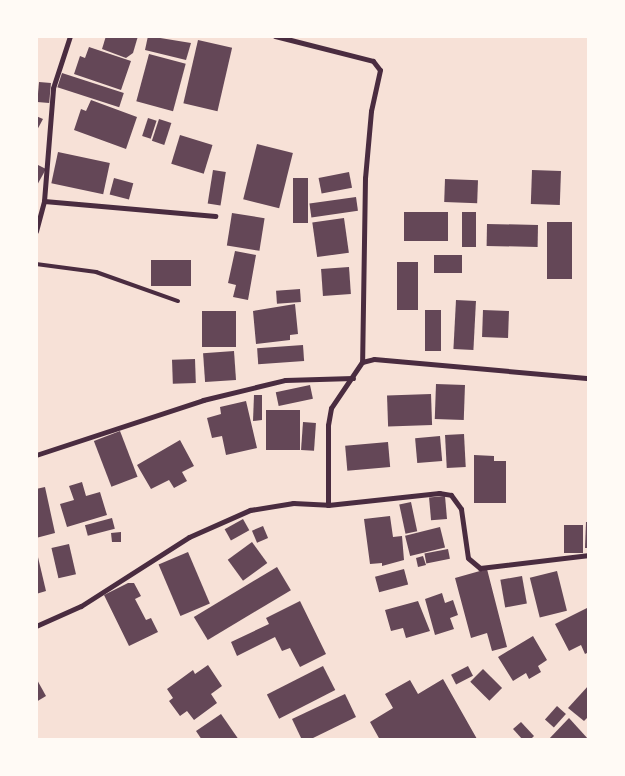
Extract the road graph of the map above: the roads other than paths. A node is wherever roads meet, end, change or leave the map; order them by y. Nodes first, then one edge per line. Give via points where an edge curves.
1 (70, 36) edge
2 (275, 36) edge
3 (44, 201) junction
4 (215, 216) dead end
5 (36, 231) edge
6 (36, 264) edge
7 (178, 301) dead end
8 (362, 362) junction
9 (354, 378) junction
10 (589, 378) edge
11 (36, 455) edge
12 (328, 504) junction
13 (589, 555) edge
14 (36, 626) edge

1 - 3 street via 52,88
2 - 8 street via 373,61 380,70 371,111 365,178
3 - 4 street
3 - 5 street
6 - 7 lane via 96,272
8 - 9 street
8 - 10 street via 374,359
9 - 11 street via 285,380 212,398
9 - 12 street via 340,391 331,408
12 - 13 street via 439,493 451,495 461,509 468,558 480,568
12 - 14 street via 293,503 250,510 189,538 80,606

